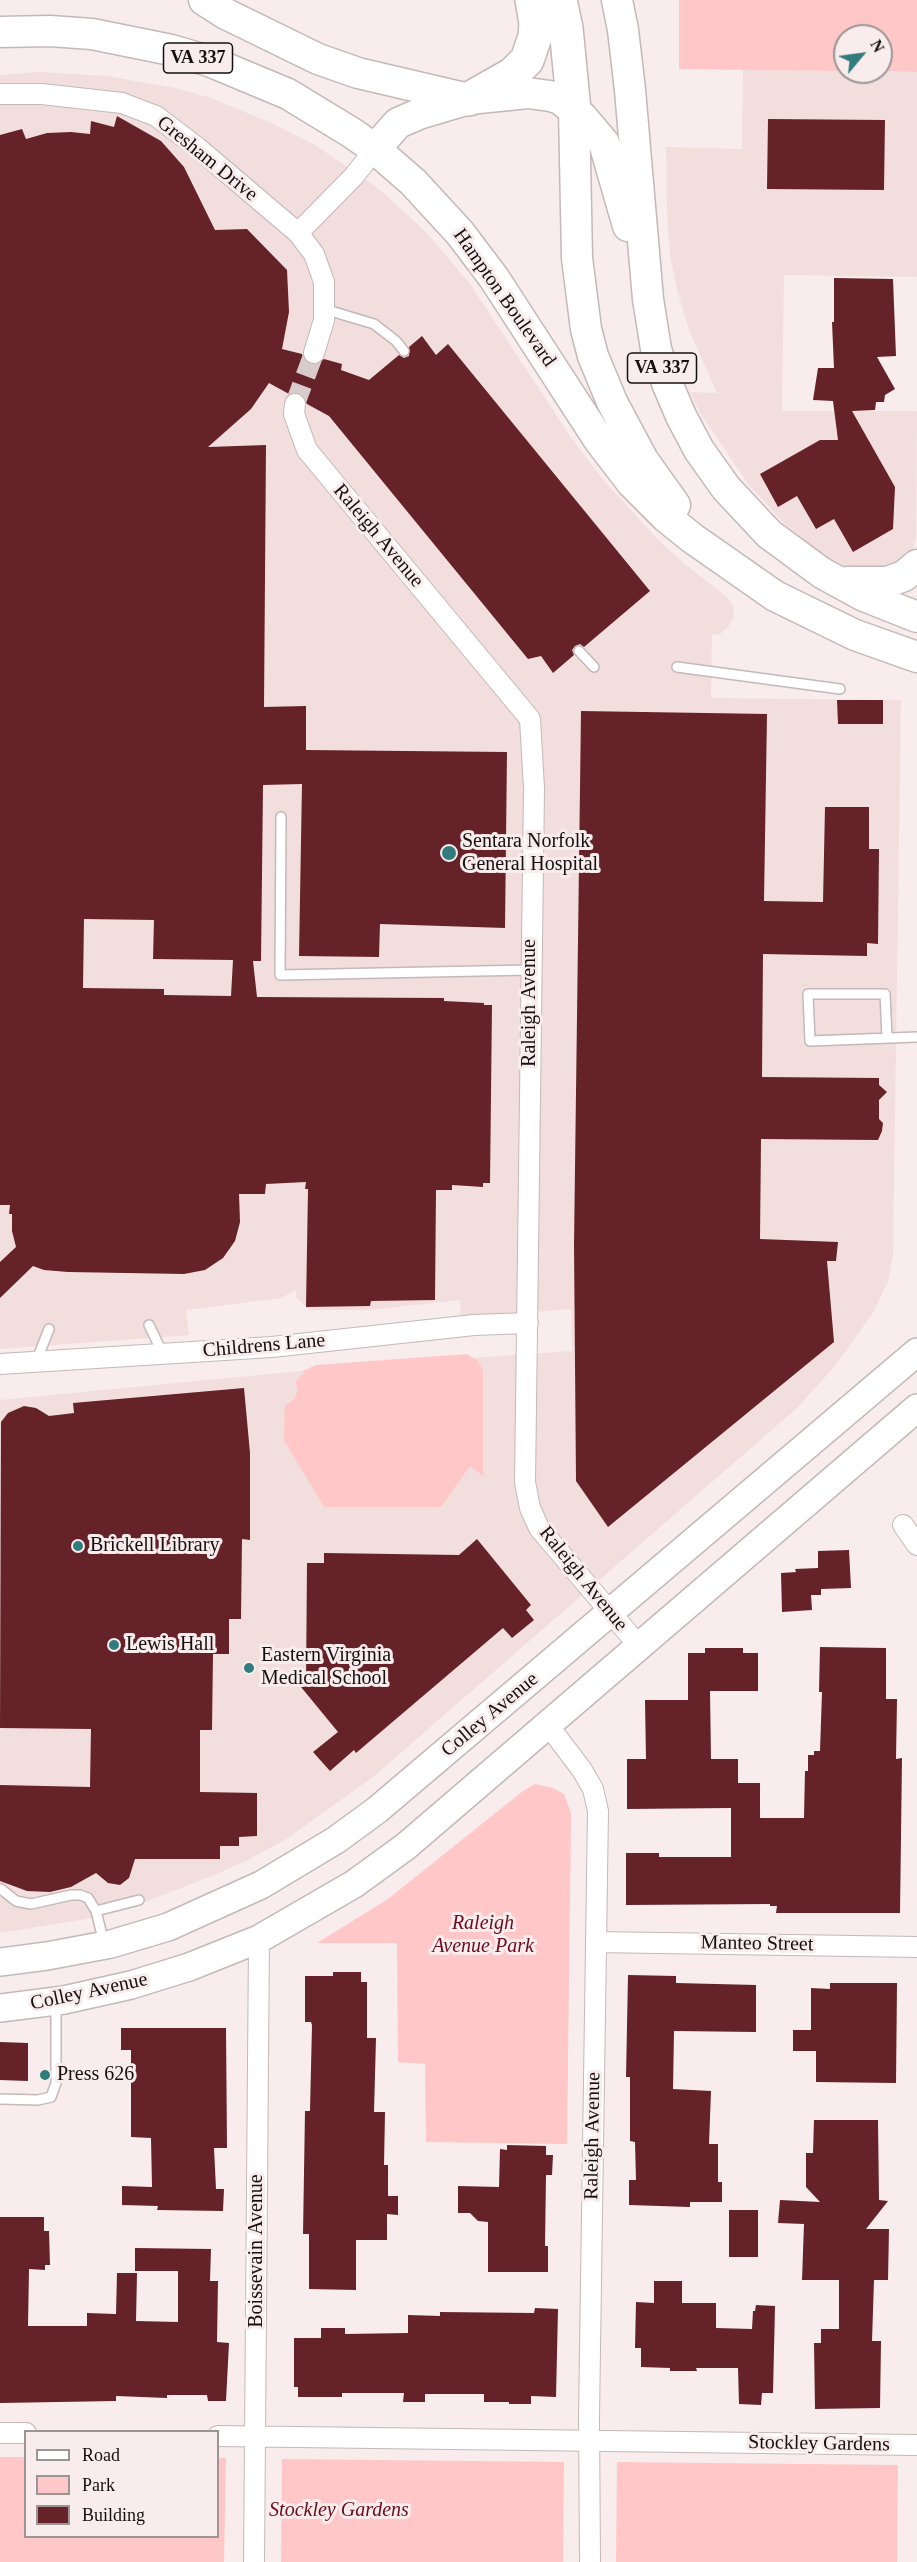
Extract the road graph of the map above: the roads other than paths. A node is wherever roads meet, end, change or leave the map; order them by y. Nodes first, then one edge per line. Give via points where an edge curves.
1 (204, 0) edge
2 (532, 0) edge
3 (560, 0) edge
4 (617, 0) edge
5 (0, 32) edge
6 (0, 94) edge
7 (469, 99) junction
8 (574, 110) junction
9 (375, 149) junction
10 (298, 233) junction
11 (648, 299) junction
12 (324, 309) junction
13 (404, 351) dead end
14 (315, 353) tunnel mouth
15 (295, 404) tunnel mouth
16 (727, 563) junction
17 (917, 565) edge
18 (836, 581) junction
19 (917, 617) edge
20 (579, 651) dead end
21 (917, 657) edge
22 (594, 667) dead end
23 (677, 667) dead end
24 (840, 689) dead end
25 (281, 817) dead end
26 (530, 970) junction
27 (917, 1036) edge
28 (887, 1037) junction
29 (528, 1323) junction
30 (149, 1325) dead end
31 (48, 1329) dead end
32 (917, 1352) edge
33 (163, 1354) junction
34 (36, 1362) junction
35 (0, 1364) edge
36 (917, 1408) edge
37 (903, 1525) dead end
38 (917, 1545) edge
39 (609, 1612) junction
40 (639, 1646) junction
41 (548, 1725) junction
42 (1, 1889) edge
43 (139, 1900) dead end
44 (96, 1911) junction
45 (259, 1939) junction
46 (596, 1942) junction
47 (104, 1945) junction
48 (917, 1947) edge
49 (0, 1962) edge
50 (56, 2001) junction
51 (0, 2008) edge
52 (0, 2099) edge
53 (0, 2433) edge
54 (24, 2433) edge
55 (219, 2436) edge
56 (256, 2437) junction
57 (589, 2441) junction
58 (917, 2445) edge
59 (254, 2562) edge
60 (590, 2562) edge

1 - 7 main road via 318,59 358,73
2 - 7 highway via 535,38 527,60 513,74
3 - 8 highway via 570,54
4 - 11 main road, VA 337 via 630,90
5 - 9 main road, Hampton Boulevard / VA 337 via 92,34 209,61 300,101
6 - 10 street, Gresham Drive via 42,93 122,103 156,116
7 - 8 main road via 537,93 560,99
7 - 9 main road via 406,118
8 - 11 main road via 604,144
8 - 16 main road via 578,283 593,356 612,402 653,476
9 - 10 street
9 - 16 main road, Hampton Boulevard / VA 337 via 427,197 476,254 598,440 632,483 680,529
10 - 12 street via 314,254 324,282
11 - 18 main road, VA 337 via 663,372 705,459 732,496 762,527
12 - 13 lane via 374,324
12 - 14 street
15 - 26 street, Raleigh Avenue via 294,414 307,450 530,719 534,788
16 - 21 main road, Hampton Boulevard / VA 337 via 775,596 829,623
17 - 18 main road via 904,576 887,582
18 - 19 main road, VA 337
20 - 22 lane
23 - 24 lane
25 - 26 lane via 280,975
26 - 29 street, Raleigh Avenue
27 - 28 lane
28 - 28 lane via 810,1041 808,994 885,994
29 - 33 street, Childrens Lane
29 - 39 street, Raleigh Avenue via 525,1482 530,1508 549,1542
30 - 33 lane
31 - 34 lane
32 - 39 main road, Colley Avenue
33 - 34 street, Childrens Lane
34 - 35 street, Childrens Lane
36 - 40 main road, Colley Avenue
37 - 38 street
39 - 40 street, Raleigh Avenue
39 - 47 main road, Colley Avenue via 377,1810 336,1840 281,1875 225,1903 168,1927
40 - 41 main road, Colley Avenue
41 - 45 main road, Colley Avenue via 396,1854 354,1884
41 - 46 street, Raleigh Avenue via 582,1770 593,1789 598,1811
42 - 44 lane via 16,1901 31,1904 80,1895 88,1898
43 - 44 lane
44 - 47 lane
45 - 50 main road, Colley Avenue via 131,1985
45 - 56 street, Boissevain Avenue
46 - 48 street, Manteo Street
46 - 57 street, Raleigh Avenue
47 - 49 main road, Colley Avenue
50 - 51 main road, Colley Avenue
50 - 52 lane via 56,2083 51,2097
53 - 54 street
55 - 56 street, Stockley Gardens
56 - 57 street, Stockley Gardens
56 - 59 street, Boissevain Avenue
57 - 58 street, Stockley Gardens
57 - 60 street, Raleigh Avenue

